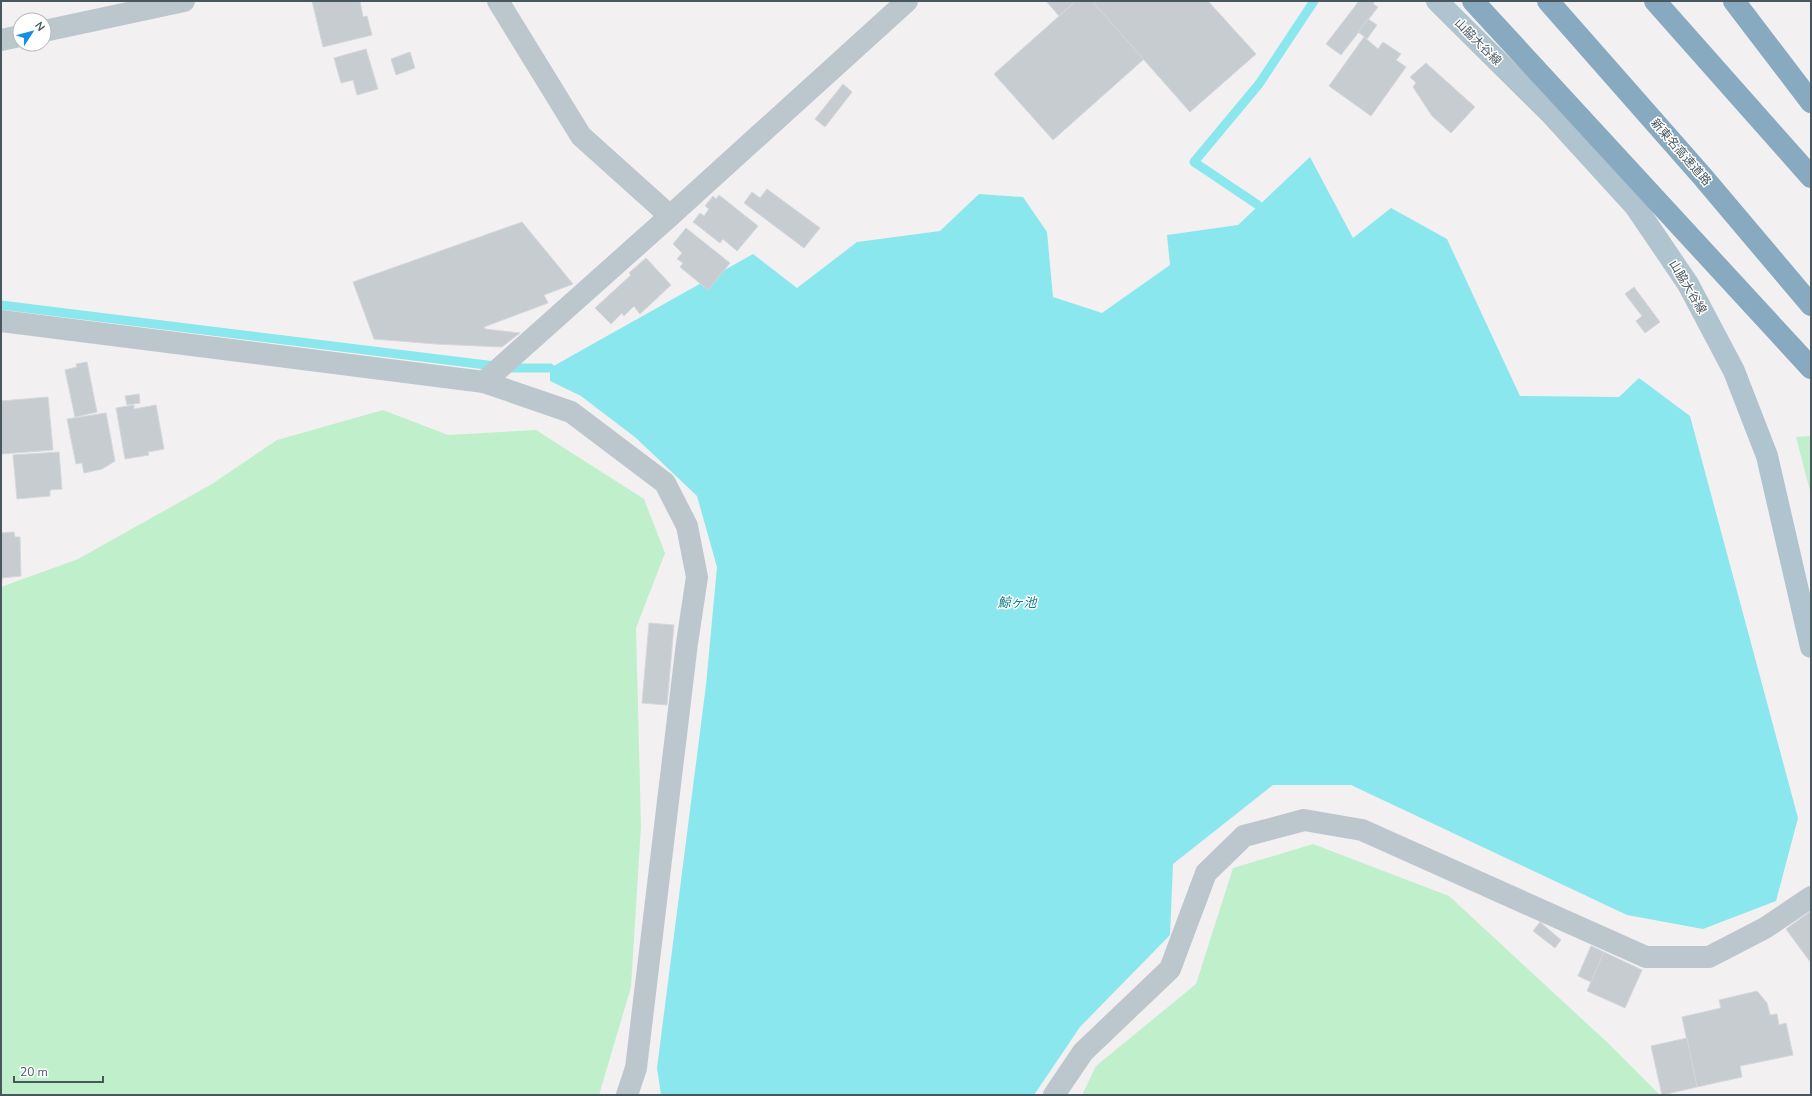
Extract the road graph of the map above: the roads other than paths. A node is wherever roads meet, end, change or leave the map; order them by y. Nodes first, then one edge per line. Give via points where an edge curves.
1 (184, 1) edge
2 (498, 1) edge
3 (907, 1) edge
4 (1437, 1) edge
5 (1472, 1) edge
6 (1548, 1) edge
7 (1655, 1) edge
8 (1734, 1) edge
9 (52, 29) edge
10 (12, 38) edge
11 (1, 40) edge
12 (1811, 102) edge
13 (1811, 177) edge
14 (670, 216) junction
15 (1811, 305) edge
16 (1, 321) edge
17 (1811, 368) edge
18 (484, 382) junction
19 (1811, 647) edge
20 (1811, 897) edge
21 (627, 1095) edge
22 (1054, 1095) edge

1 - 9 street
2 - 14 street via 580,136
3 - 14 street
4 - 19 main road, 山脇大谷線 via 1552,115 1635,206 1688,284 1734,371 1767,456
5 - 17 highway
6 - 15 highway, 新東名高速道路
7 - 13 highway
8 - 12 highway
10 - 11 street
14 - 18 street
16 - 18 street
18 - 21 street via 571,412 665,483 687,526 697,577 636,1068
20 - 22 street via 1765,928 1710,957 1646,957 1362,830 1304,820 1244,836 1206,873 1170,969 1082,1052

